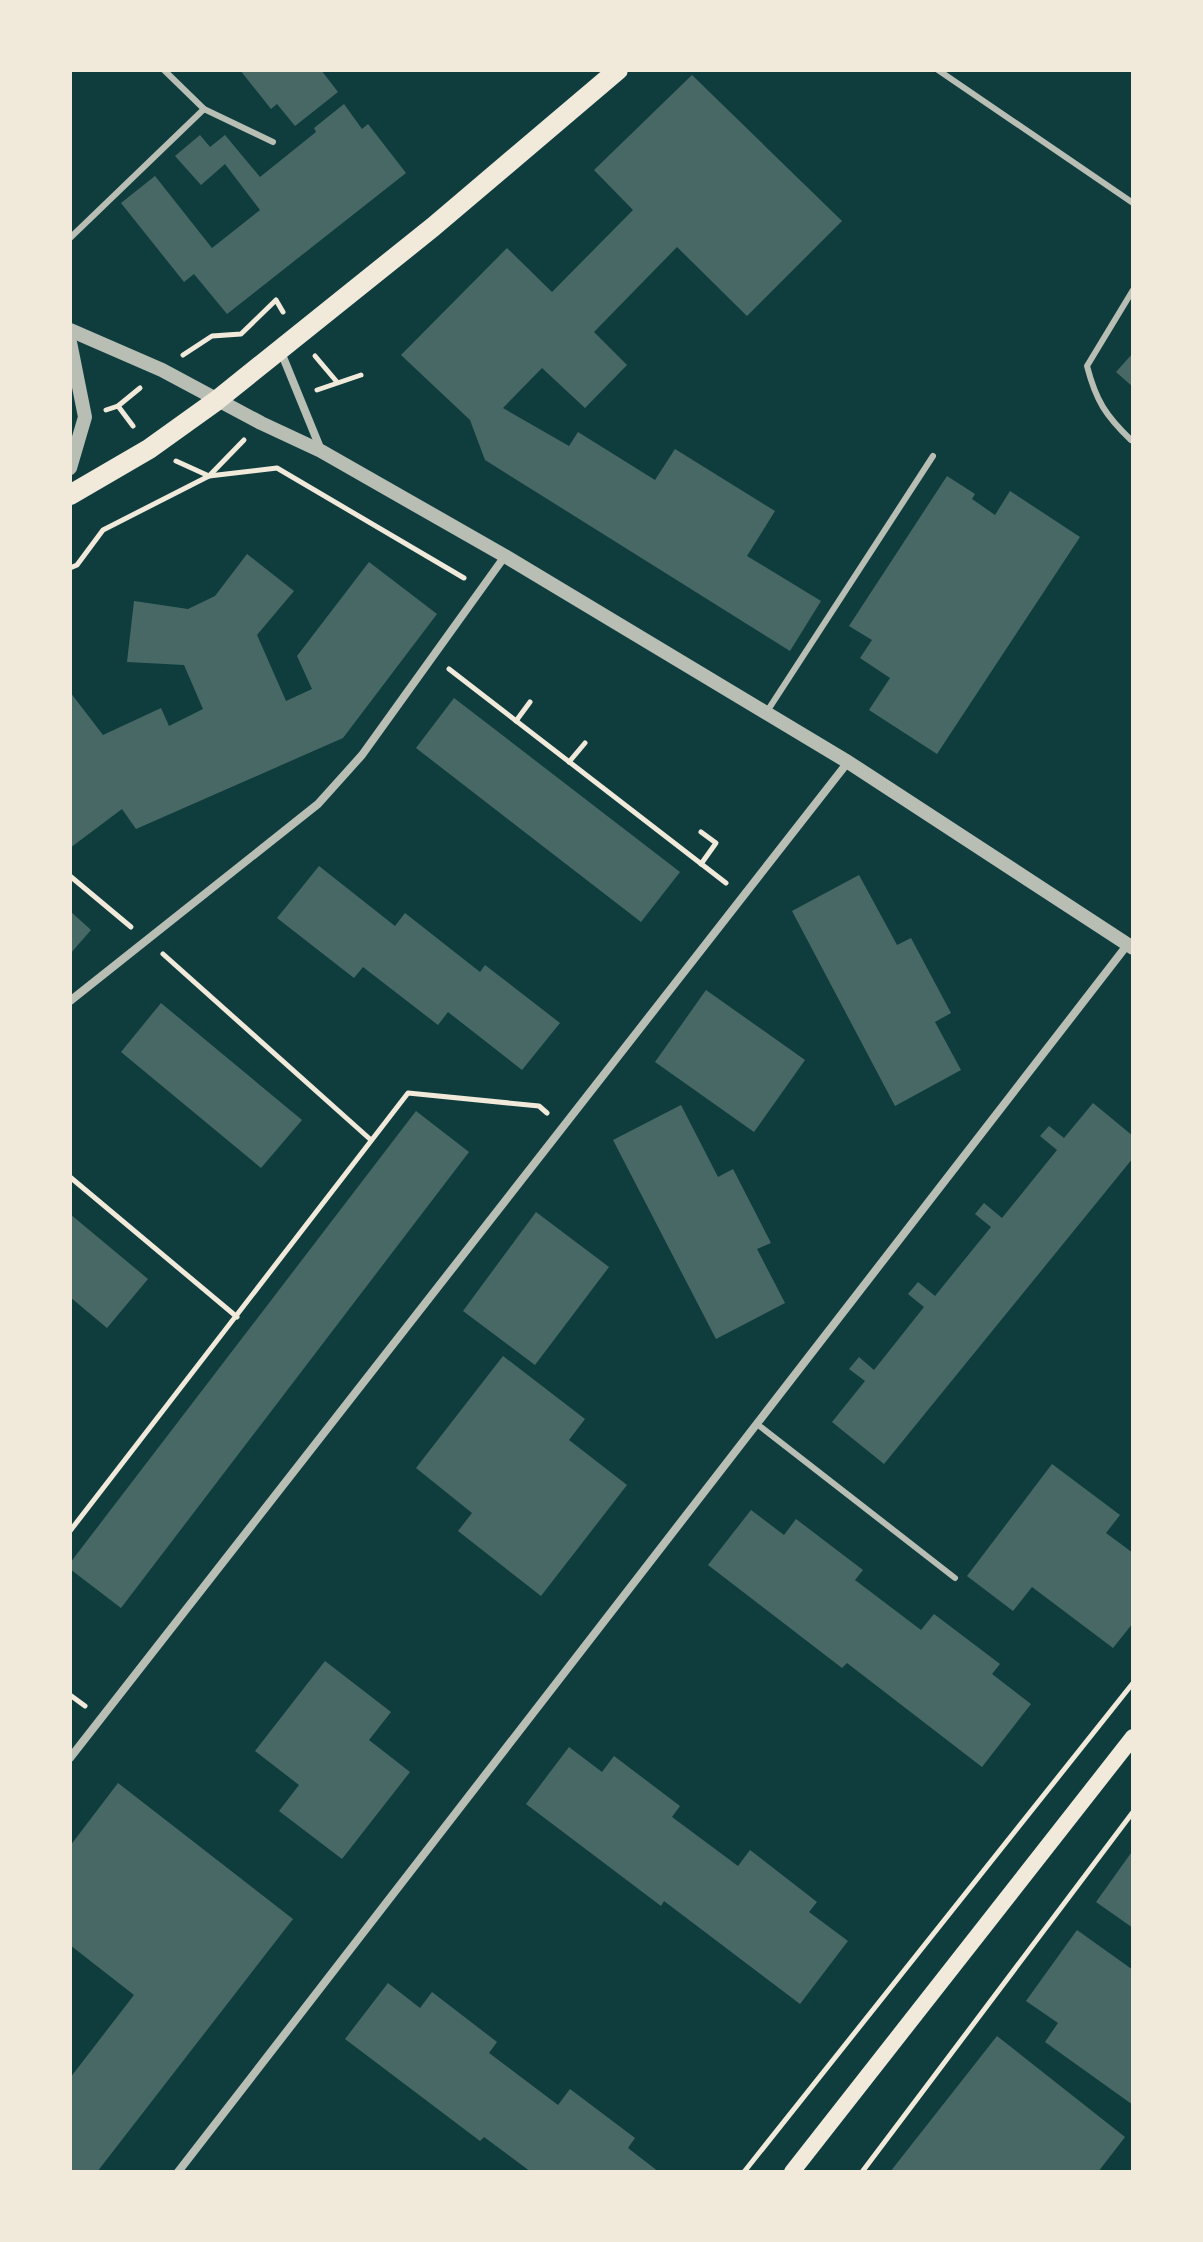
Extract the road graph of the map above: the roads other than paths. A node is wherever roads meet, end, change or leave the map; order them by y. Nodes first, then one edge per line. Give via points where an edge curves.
1 (164, 70) edge
2 (618, 70) edge
3 (938, 70) edge
4 (204, 109) junction
5 (273, 142) dead end
6 (1133, 203) edge
7 (70, 238) edge
8 (1133, 290) edge
9 (70, 330) edge
10 (70, 342) edge
11 (280, 349) junction
12 (216, 401) junction
13 (1131, 440) edge
14 (321, 451) junction
15 (933, 456) dead end
16 (70, 468) edge
17 (70, 495) edge
18 (505, 556) junction
19 (766, 713) junction
20 (848, 762) junction
21 (1131, 946) edge
22 (70, 1001) edge
23 (757, 1424) junction
24 (955, 1578) dead end
25 (1133, 1737) edge
26 (70, 1758) edge
27 (178, 2172) edge
28 (792, 2172) edge

1 - 4 lane
2 - 11 main road
3 - 6 lane
4 - 5 lane
4 - 7 lane
8 - 13 lane via 1087,366 1109,419
9 - 12 street via 162,370
10 - 16 street via 85,417
11 - 12 main road
11 - 14 street
12 - 14 street
12 - 17 main road via 149,449
14 - 18 street
15 - 19 lane
18 - 19 street
18 - 22 street via 362,755 318,804
19 - 20 street
20 - 21 street
20 - 26 street
21 - 23 street
23 - 24 lane
23 - 27 street
25 - 28 main road

